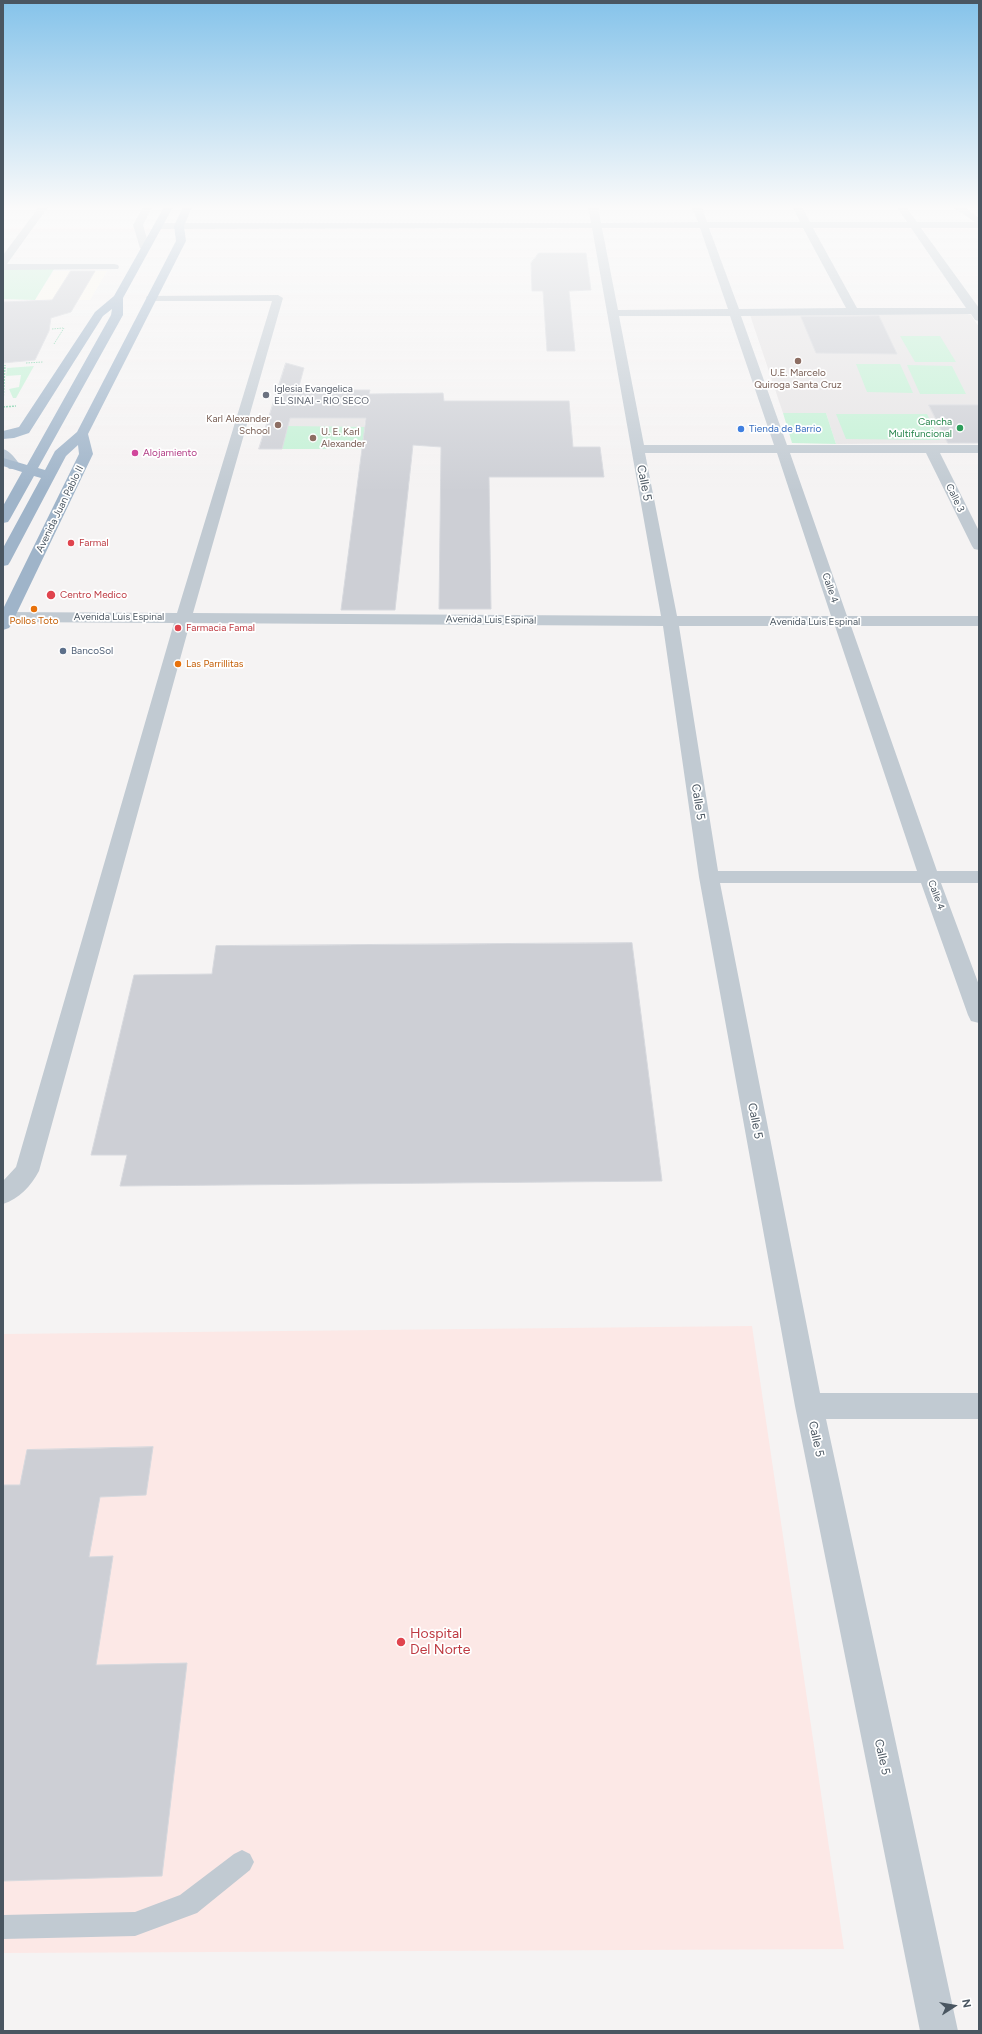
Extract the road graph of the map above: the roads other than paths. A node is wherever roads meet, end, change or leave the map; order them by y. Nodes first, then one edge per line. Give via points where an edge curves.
1 (113, 302) edge
2 (118, 302) edge
3 (149, 302) edge
4 (277, 302) edge
5 (612, 302) edge
6 (731, 302) edge
7 (848, 302) edge
8 (969, 302) edge
9 (735, 312) junction
10 (853, 312) junction
11 (614, 313) junction
12 (977, 313) edge
13 (82, 434) junction
14 (3, 435) edge
15 (637, 449) junction
16 (783, 449) junction
17 (931, 449) junction
18 (979, 449) edge
19 (3, 453) edge
20 (8, 464) edge
21 (48, 476) junction
22 (3, 519) edge
23 (979, 546) edge
24 (3, 562) edge
25 (184, 617) junction
26 (4, 620) edge
27 (670, 621) junction
28 (979, 621) edge
29 (841, 622) junction
30 (929, 876) junction
31 (709, 877) junction
32 (979, 877) edge
33 (979, 1015) edge
34 (3, 1194) edge
35 (809, 1406) junction
36 (979, 1406) edge
37 (242, 1862) dead end
38 (3, 1927) edge
39 (939, 2031) edge

1 - 14 highway via 99,314 24,430
2 - 22 highway via 117,315
3 - 13 highway
4 - 25 street
5 - 11 street, Calle 5
6 - 9 street, Calle 4
7 - 10 street
8 - 12 street
9 - 10 street
9 - 11 street
9 - 16 street, Calle 4
10 - 12 street
11 - 15 street, Calle 5
13 - 21 highway via 60,454
13 - 26 highway, Avenida Juan Pablo II via 86,454
15 - 16 street
15 - 27 street, Calle 5
16 - 17 street
16 - 29 street, Calle 4
17 - 18 street
17 - 23 street, Calle 3
19 - 20 main road
20 - 21 highway
21 - 24 highway
25 - 26 street, Avenida Luis Espinal
25 - 27 street, Avenida Luis Espinal
25 - 34 street via 27,1171 8,1192
27 - 29 street, Avenida Luis Espinal
27 - 31 street, Calle 5
28 - 29 street, Avenida Luis Espinal
29 - 30 street, Calle 4
30 - 31 street
30 - 32 street
30 - 33 street, Calle 4
31 - 35 street, Calle 5
35 - 36 street
35 - 39 street, Calle 5
37 - 38 lane via 188,1904 135,1924

